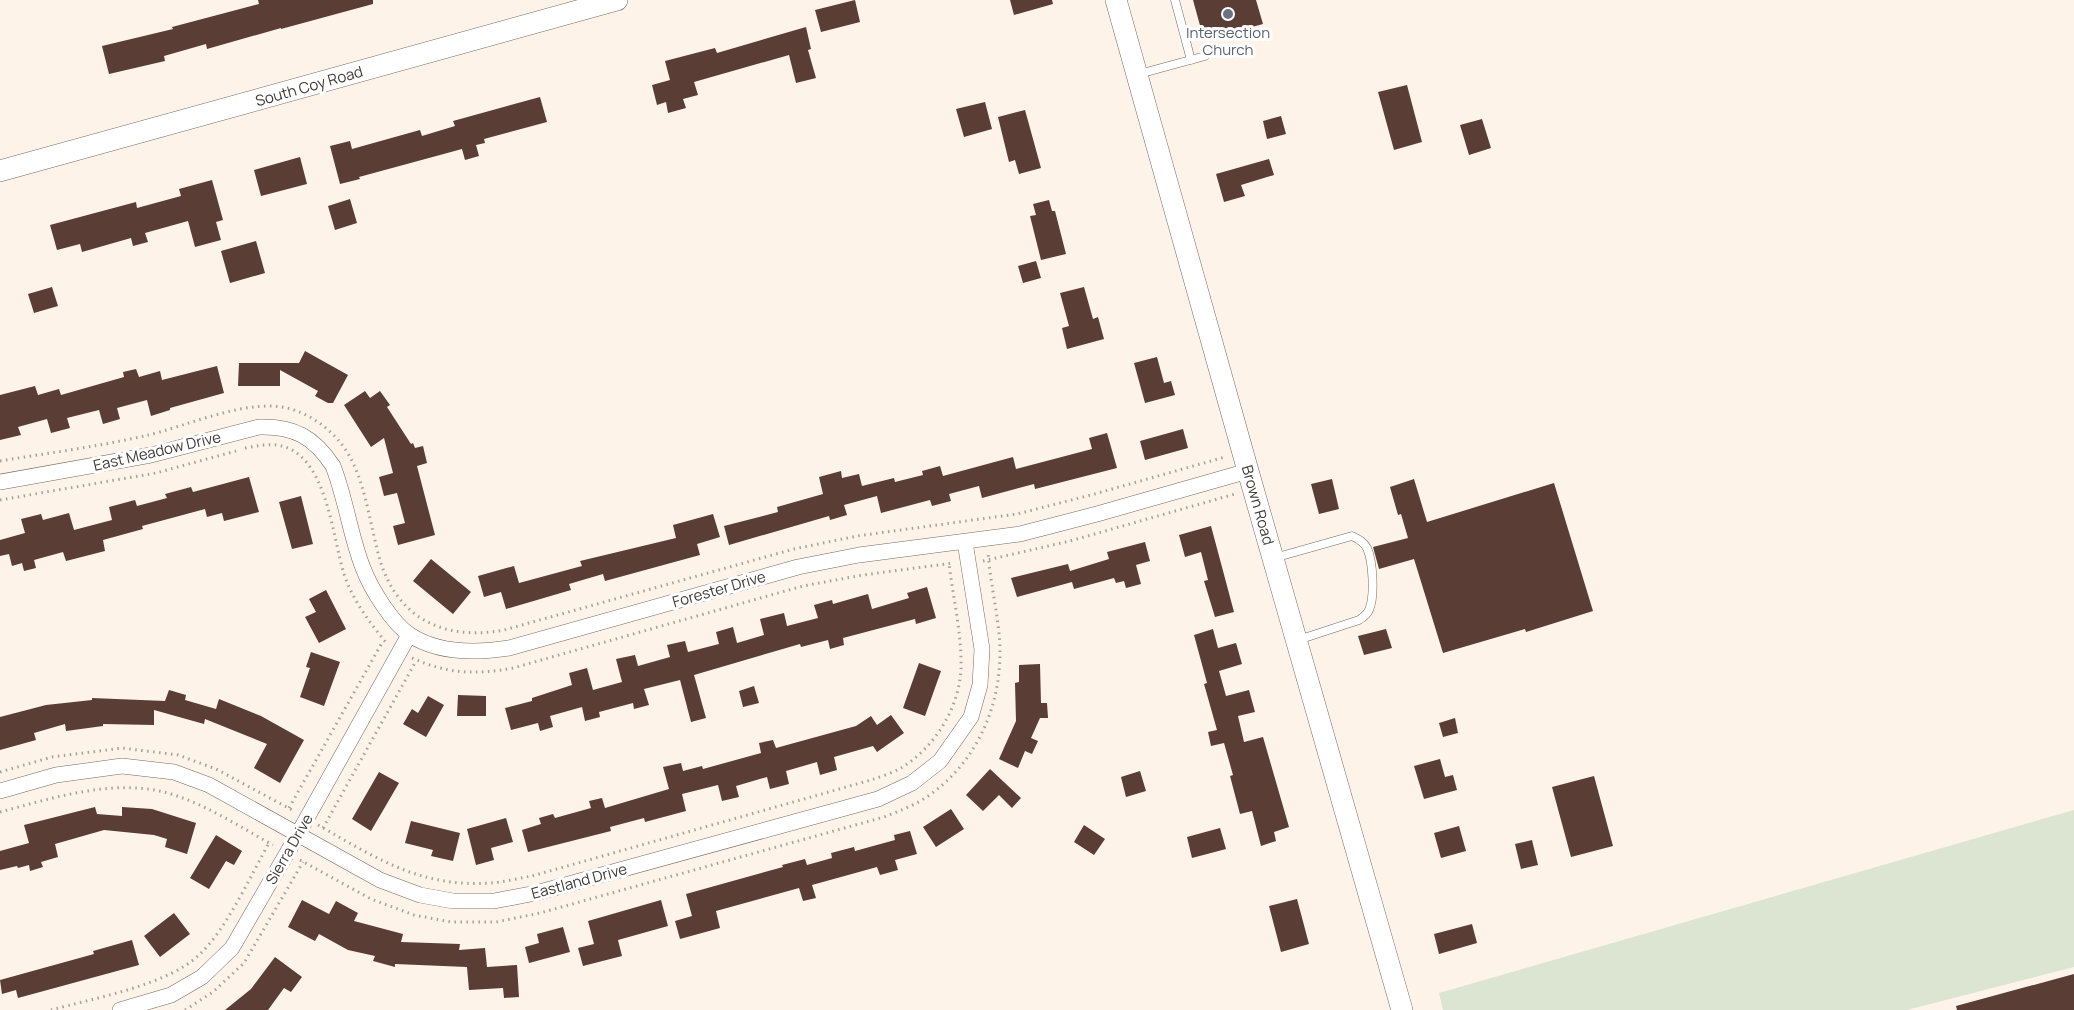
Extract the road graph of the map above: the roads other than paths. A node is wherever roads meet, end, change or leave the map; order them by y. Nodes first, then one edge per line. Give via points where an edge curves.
1 (617, 0) edge
2 (1116, 0) edge
3 (1175, 0) edge
4 (1205, 56) dead end
5 (1191, 60) junction
6 (1137, 75) junction
7 (0, 171) edge
8 (311, 441) joint
9 (1248, 471) junction
10 (0, 482) edge
11 (965, 542) junction
12 (1273, 558) junction
13 (410, 635) junction
14 (1296, 640) junction
15 (0, 790) edge
16 (298, 834) junction
17 (129, 1009) edge
18 (1402, 1010) edge

1 - 7 street, South Coy Road
2 - 6 street, Brown Road
3 - 5 lane
4 - 5 lane
5 - 6 lane
6 - 9 street, Brown Road
8 - 10 street, East Meadow Drive via 281,427 259,427 140,458
8 - 13 street, Forester Drive via 333,466 373,590
9 - 11 street, Forester Drive via 1065,523
9 - 12 street, Brown Road
11 - 13 street, Forester Drive via 798,567 509,648 456,651
11 - 16 street, Eastland Drive via 982,649 980,685 971,717 940,761 912,783 878,799 548,890 494,901 453,901 420,895 380,880
12 - 14 street, Brown Road
12 - 14 lane via 1352,536 1367,549 1373,594 1365,616
13 - 16 street, Sierra Drive
14 - 18 street, Brown Road
15 - 16 street, Eastland Drive via 56,775 122,766 174,772 209,785
16 - 17 street, Sierra Drive via 232,948 202,977 171,995

